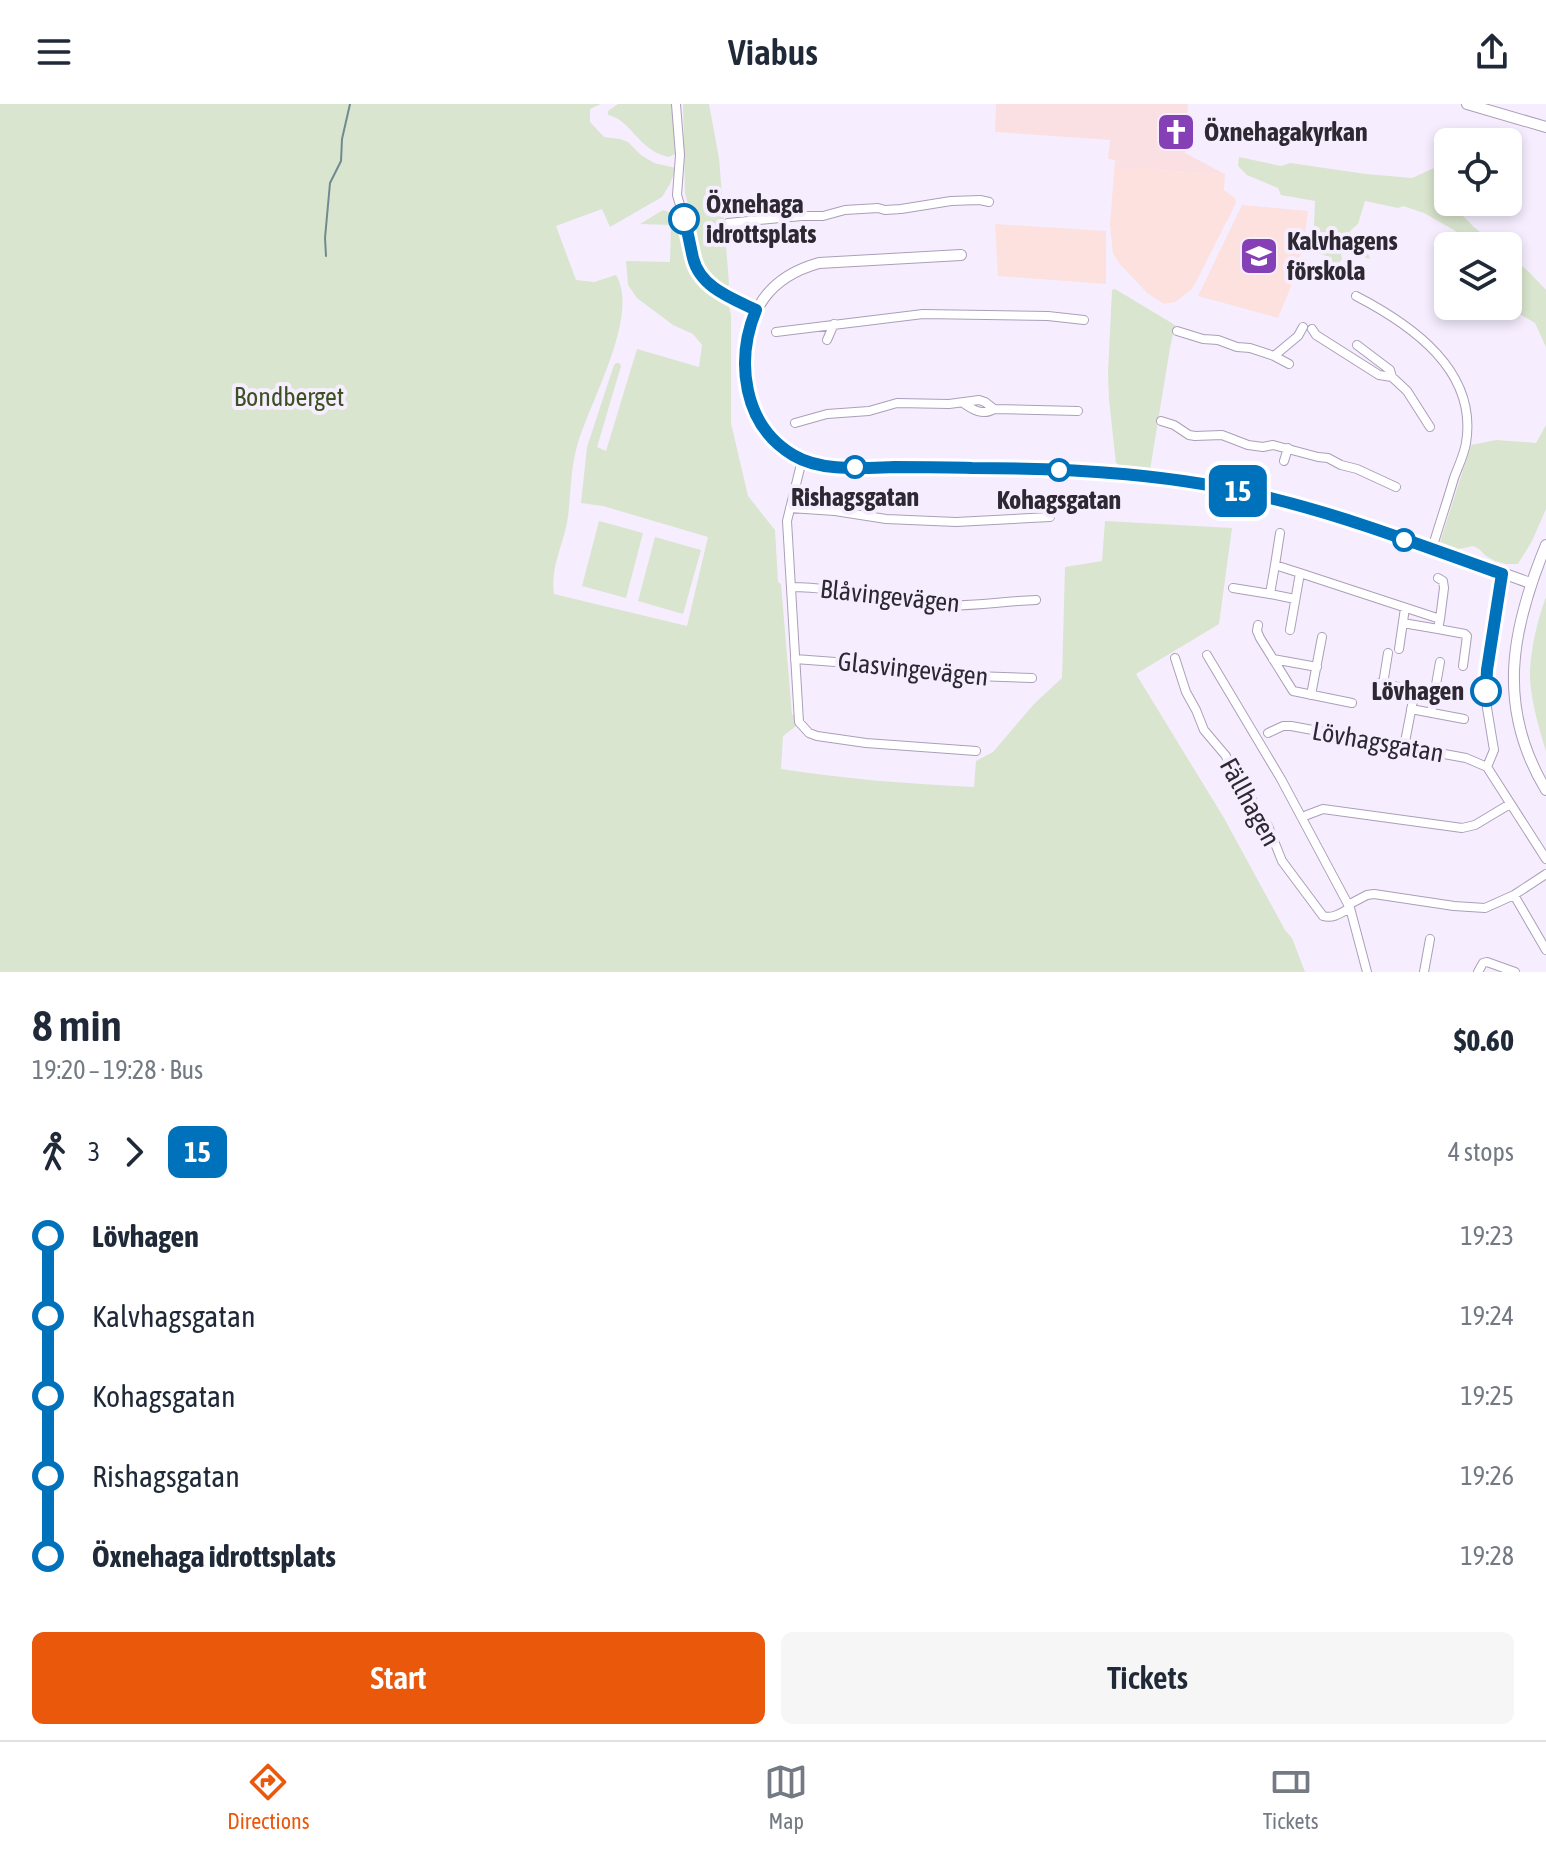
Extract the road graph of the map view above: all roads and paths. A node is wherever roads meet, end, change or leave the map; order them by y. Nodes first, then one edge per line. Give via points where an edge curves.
1 (676, 104) edge
2 (1467, 104) edge
3 (1546, 127) edge
4 (989, 202) dead end
5 (728, 223) dead end
6 (961, 255) dead end
7 (1356, 296) dead end
8 (756, 310) junction
9 (1084, 320) dead end
10 (834, 324) junction
11 (1177, 331) dead end
12 (776, 332) dead end
13 (827, 340) dead end
14 (1357, 345) dead end
15 (1274, 356) junction
16 (1289, 364) dead end
17 (1392, 377) junction
18 (1078, 411) dead end
19 (1161, 421) dead end
20 (795, 423) dead end
21 (1430, 427) dead end
22 (1288, 448) junction
23 (802, 460) junction
24 (1284, 461) dead end
25 (1396, 487) dead end
26 (790, 508) junction
27 (1050, 517) dead end
28 (1280, 533) dead end
29 (1546, 545) edge
30 (1432, 549) junction
31 (1275, 565) junction
32 (1300, 573) junction
33 (1502, 574) junction
34 (1438, 578) dead end
35 (1530, 583) junction
36 (791, 587) junction
37 (1233, 588) dead end
38 (1270, 594) junction
39 (1295, 599) junction
40 (1036, 600) dead end
41 (1405, 608) junction
42 (1403, 623) junction
43 (1439, 624) junction
44 (1258, 625) dead end
45 (1290, 630) dead end
46 (1322, 637) dead end
47 (1399, 649) dead end
48 (1388, 653) dead end
49 (1207, 655) dead end
50 (1175, 658) dead end
51 (795, 659) junction
52 (1273, 659) junction
53 (1440, 662) dead end
54 (1463, 666) dead end
55 (1317, 667) junction
56 (1032, 678) dead end
57 (1415, 690) junction
58 (1435, 694) junction
59 (1311, 695) junction
60 (1352, 703) dead end
61 (1411, 709) junction
62 (1431, 713) junction
63 (1464, 719) dead end
64 (1268, 733) dead end
65 (1404, 747) junction
66 (976, 751) dead end
67 (1487, 767) junction
68 (1546, 790) edge
69 (1510, 804) junction
70 (1307, 815) dead end
71 (1546, 859) edge
72 (1546, 874) edge
73 (1514, 895) junction
74 (1349, 907) junction
75 (1430, 939) dead end
76 (1546, 950) edge
77 (1367, 972) edge
78 (1424, 972) edge
79 (1478, 972) edge
80 (1515, 972) edge

1 - 8 street via 677,195 693,260 706,282
2 - 3 street
4 - 5 street via 951,201
6 - 8 street via 800,268 773,287
7 - 30 street via 1437,353 1463,397 1465,446
8 - 23 street via 747,339 749,399 763,429
9 - 10 street via 923,314
10 - 12 street
10 - 13 street
11 - 15 street
14 - 17 street
15 - 16 street
15 - 17 street via 1308,328 1379,375
17 - 21 street
18 - 20 street via 994,409 979,400 897,403
19 - 22 street via 1189,435 1222,435 1248,445
22 - 24 street
22 - 25 street via 1328,458
23 - 26 street
23 - 30 street via 869,468 1028,468 1179,481 1276,499
26 - 27 street via 956,522
26 - 36 street
28 - 31 street
29 - 35 street
30 - 33 street
31 - 32 street
31 - 38 street
32 - 39 street
32 - 41 street
33 - 35 street
33 - 67 street via 1486,679 1494,750
34 - 43 street via 1444,588
35 - 68 street via 1512,677 1524,741
36 - 40 street, Blåvingevägen via 933,605
36 - 51 street
37 - 38 street
38 - 39 street
39 - 45 street
41 - 42 street
41 - 43 street
42 - 43 street
42 - 47 street
43 - 54 street via 1467,636
44 - 52 street via 1258,635
46 - 55 street
48 - 57 street via 1379,684
49 - 74 street, Fällhagen
50 - 74 street, Fällhagen via 1204,730 1248,790 1282,861 1323,916
51 - 56 street, Glasvingevägen via 916,674
51 - 66 street via 798,717 809,733
52 - 55 street
52 - 59 street via 1292,690
53 - 58 street
55 - 59 street
57 - 58 street
57 - 61 street
58 - 62 street
59 - 60 street
61 - 62 street
61 - 65 street
62 - 63 street
64 - 65 street, Lövhagsgatan via 1291,726
65 - 67 street, Lövhagsgatan
67 - 69 street
69 - 70 street via 1462,828 1323,809
69 - 71 street
72 - 73 street
73 - 74 street via 1485,908 1374,894
73 - 76 street
74 - 77 street, Fällhagen
75 - 78 street
79 - 80 street via 1487,962

